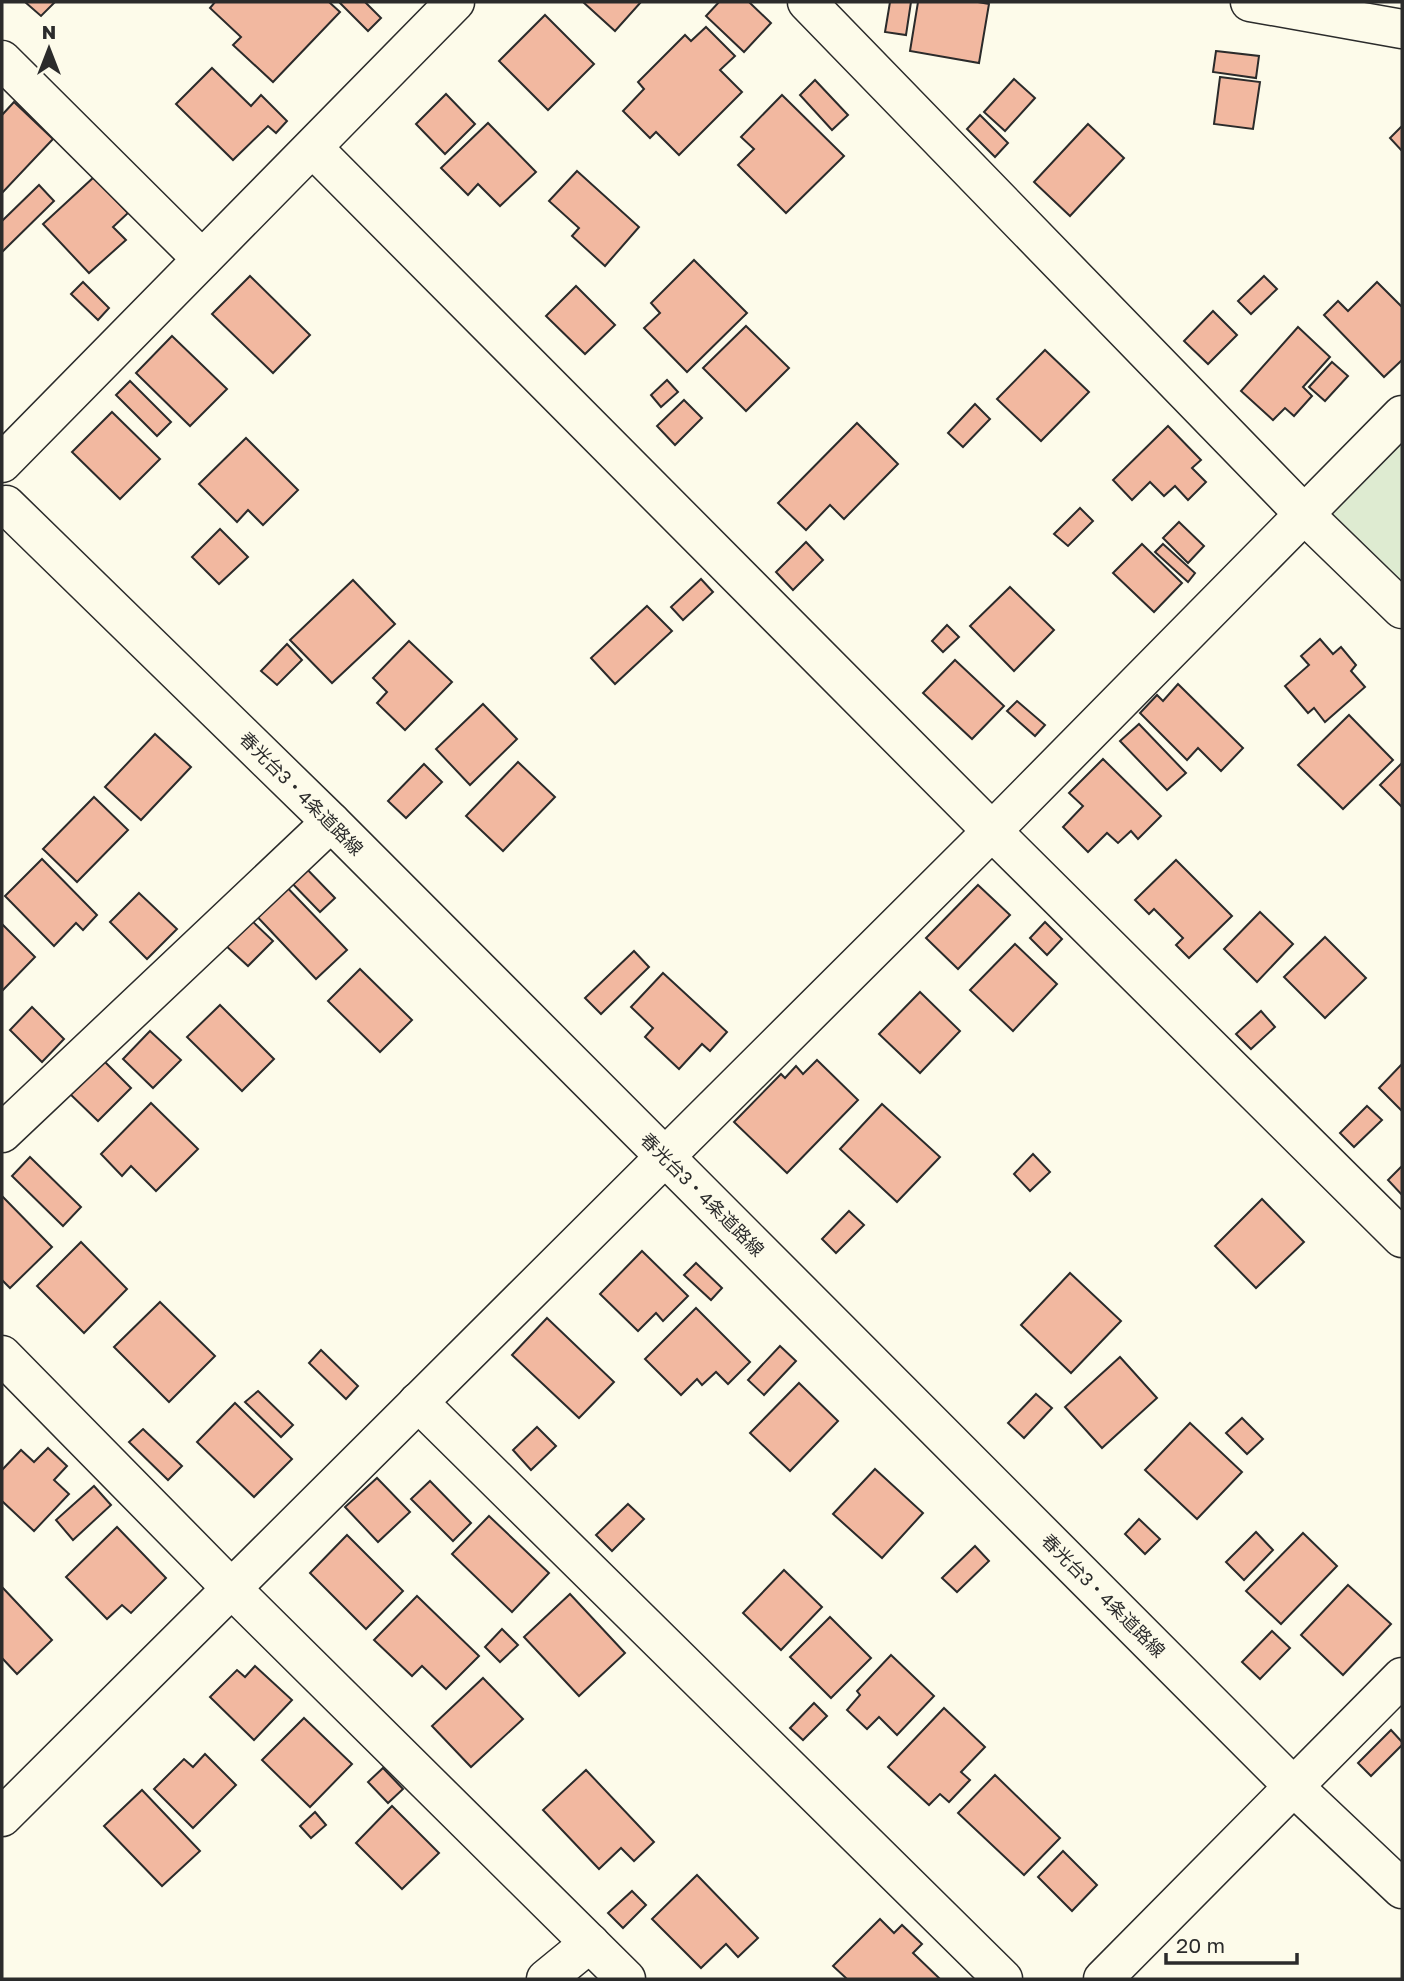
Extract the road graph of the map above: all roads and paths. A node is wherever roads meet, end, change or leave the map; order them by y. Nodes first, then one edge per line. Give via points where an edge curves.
1 (455, 2) edge
2 (807, 2) edge
3 (1250, 2) edge
4 (1402, 29) edge
5 (2, 60) edge
6 (313, 148) junction
7 (202, 259) junction
8 (1402, 415) edge
9 (2, 463) edge
10 (3, 506) edge
11 (1304, 514) junction
12 (1402, 609) edge
13 (331, 822) junction
14 (992, 831) junction
15 (2, 1133) edge
16 (664, 1158) junction
17 (1402, 1238) edge
18 (2, 1355) edge
19 (418, 1402) junction
20 (230, 1587) junction
21 (1402, 1677) edge
22 (1293, 1786) junction
23 (2, 1817) edge
24 (1402, 1889) edge
25 (590, 1943) junction
26 (546, 1979) edge
27 (626, 1979) edge
28 (1003, 1979) edge
29 (1104, 1979) edge

1 - 6 street
2 - 11 street
3 - 4 street
5 - 7 street
6 - 7 street
6 - 14 street
7 - 9 street
8 - 11 street
10 - 13 street, 春光台3・4条道路線
11 - 12 street
11 - 14 street
13 - 15 street
13 - 16 street, 春光台3・4条道路線
14 - 16 street
14 - 17 street
16 - 19 street
16 - 22 street, 春光台3・4条道路線
18 - 20 street
19 - 20 street
19 - 28 street
20 - 23 street
20 - 25 street
21 - 22 street
22 - 24 street, 春光台3・4条道路線
22 - 29 street
25 - 26 street
25 - 27 street

